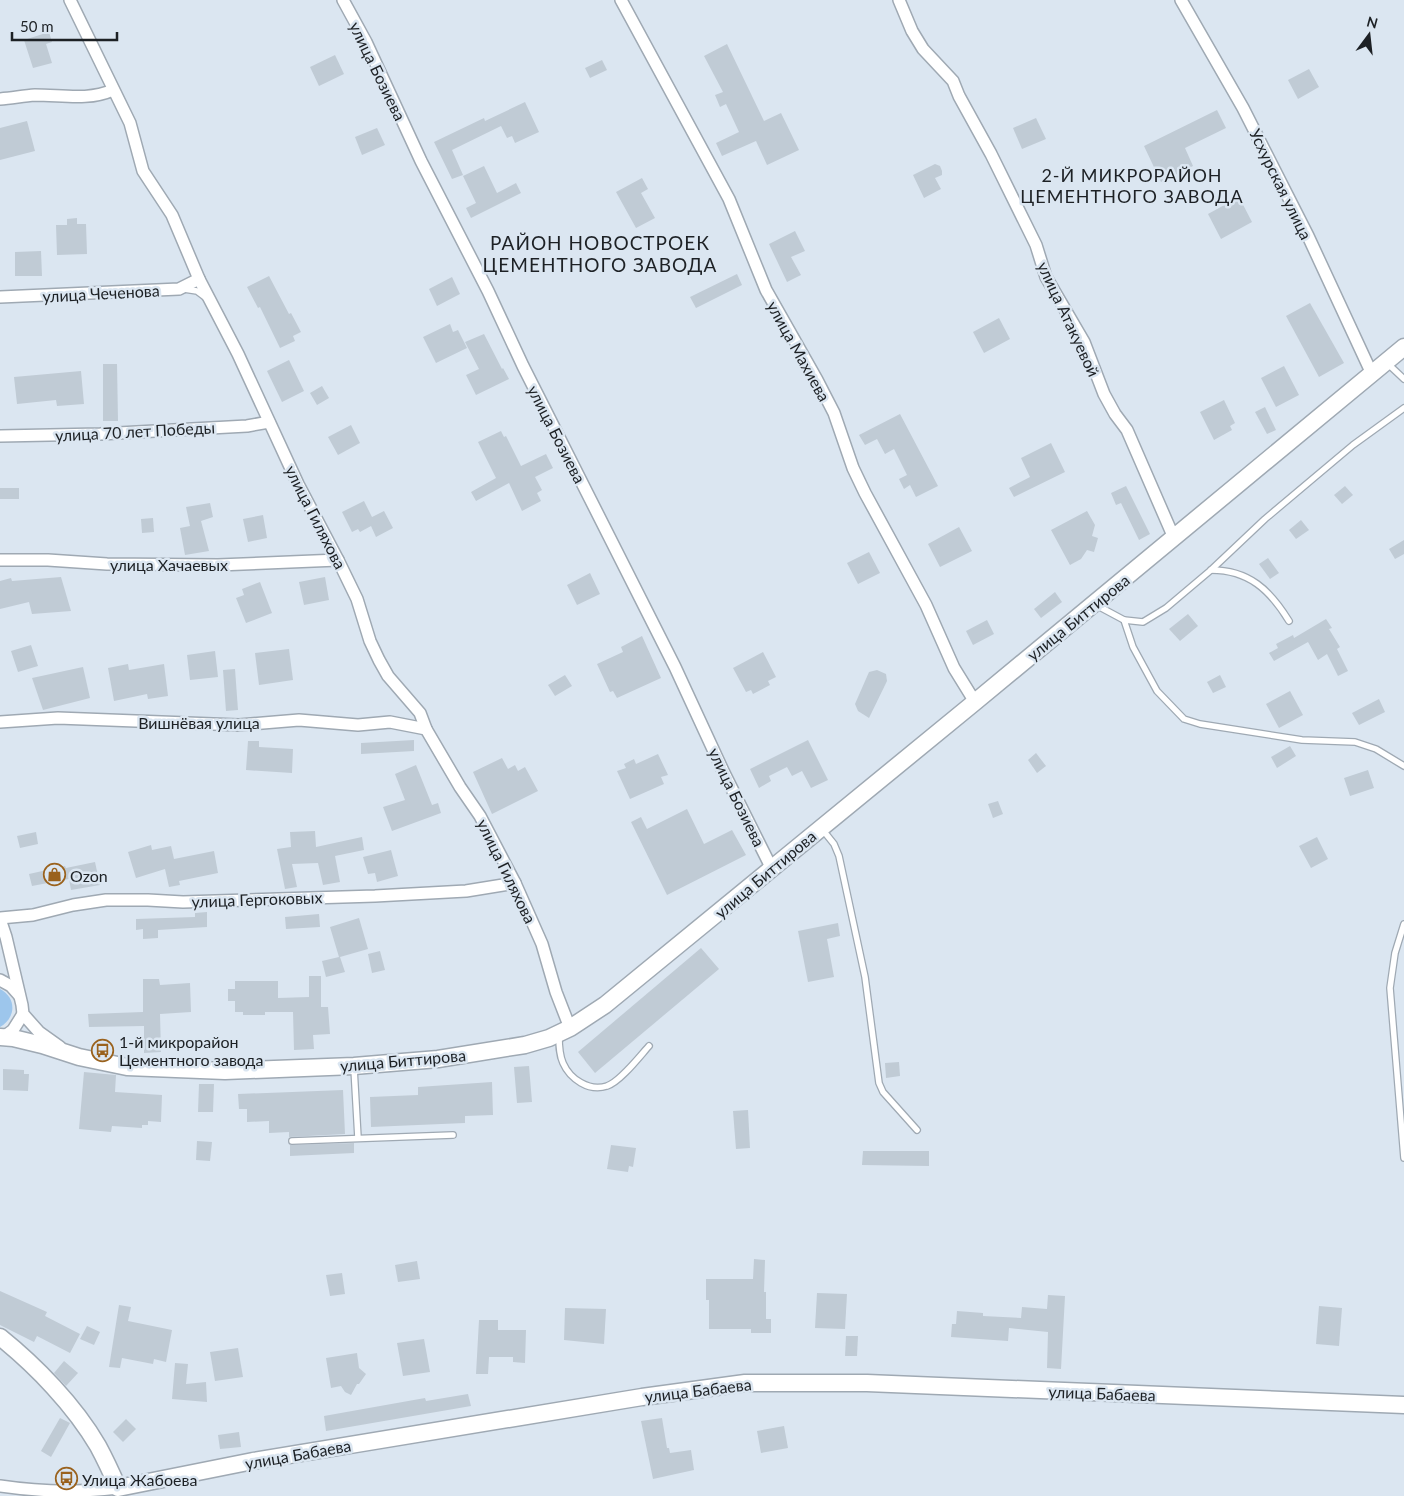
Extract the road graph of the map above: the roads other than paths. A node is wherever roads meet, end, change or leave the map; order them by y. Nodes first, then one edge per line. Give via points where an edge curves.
1 (70, 0) edge
2 (343, 0) edge
3 (622, 0) edge
4 (899, 0) edge
5 (1181, 0) edge
6 (113, 90) junction
7 (0, 99) edge
8 (199, 279) junction
9 (179, 289) junction
10 (0, 297) edge
11 (212, 303) junction
12 (1404, 347) edge
13 (1386, 362) junction
14 (1372, 374) junction
15 (1404, 380) edge
16 (1404, 408) edge
17 (269, 422) junction
18 (0, 436) edge
19 (1174, 538) junction
20 (0, 560) edge
21 (338, 560) junction
22 (1211, 570) junction
23 (1094, 604) junction
24 (1124, 620) junction
25 (1289, 621) dead end
26 (975, 702) junction
27 (0, 722) edge
28 (426, 728) junction
29 (1404, 766) edge
30 (821, 828) junction
31 (772, 868) junction
32 (515, 883) junction
33 (0, 919) edge
34 (1404, 924) edge
35 (0, 980) edge
36 (20, 996) junction
37 (23, 1014) junction
38 (564, 1031) junction
39 (3, 1037) edge
40 (649, 1046) dead end
41 (70, 1054) junction
42 (354, 1066) junction
43 (917, 1130) dead end
44 (453, 1135) dead end
45 (358, 1138) junction
46 (292, 1141) dead end
47 (1404, 1158) edge
48 (0, 1337) edge
49 (1404, 1405) edge
50 (0, 1486) edge
51 (118, 1488) junction

1 - 6 street, улица Гиляхова
2 - 31 street, улица Бозиева
3 - 26 street, улица Махиева via 729,199 766,290 834,414 865,493 926,605 954,668
4 - 19 street, улица Атакуевой via 923,49 953,81 991,154 1036,244 1046,277 1084,342 1104,394 1127,430
5 - 14 street, Усхурская улица via 1243,108 1308,236
6 - 7 street via 100,96 37,95
6 - 8 street, улица Гиляхова via 130,123 143,171 172,215
8 - 9 street, улица Чеченова
8 - 11 street, улица Гиляхова
9 - 10 street, улица Чеченова
9 - 11 lane via 197,291
11 - 17 street, улица Гиляхова
12 - 13 street, улица Биттирова
13 - 14 street, улица Биттирова
13 - 15 lane
14 - 19 street, улица Биттирова
16 - 22 lane via 1265,519
17 - 18 street, улица 70 лет Победы via 228,427
17 - 21 street, улица Гиляхова
19 - 23 street, улица Биттирова
20 - 21 street, улица Хачаевых via 107,564
21 - 28 street, улица Гиляхова via 379,660 388,676 420,713
22 - 24 lane via 1166,608 1143,622
22 - 25 lane via 1230,571 1250,580 1272,596
23 - 24 lane
23 - 26 street, улица Биттирова
24 - 29 lane via 1133,647 1157,691 1184,718 1200,724 1302,740 1354,742 1376,749
26 - 30 street, улица Биттирова
27 - 28 street, Вишнёвая улица via 58,718 239,725 299,720 358,724 390,722
28 - 32 street, улица Гиляхова via 480,816
30 - 31 street, улица Биттирова
30 - 43 lane via 839,856 865,977 879,1083 883,1092
31 - 38 street, улица Биттирова via 605,1005
32 - 33 street, улица Гергоковых via 466,891 375,896 183,902 106,900
32 - 38 street, улица Гиляхова via 542,944
33 - 36 street
34 - 47 lane via 1395,953 1390,988
35 - 36 street
36 - 37 street
37 - 39 street via 13,1030
37 - 41 street via 39,1032
38 - 40 lane via 559,1051 563,1064 583,1085 608,1086
38 - 42 street, улица Биттирова via 525,1045 465,1056
39 - 41 street, улица Биттирова
41 - 42 street, улица Биттирова via 127,1067 271,1070
42 - 45 lane
44 - 45 lane
45 - 46 lane
48 - 51 street via 26,1358 84,1424
49 - 51 street, улица Бабаева via 867,1383 745,1383 262,1459
50 - 51 street, улица Бабаева via 66,1492

